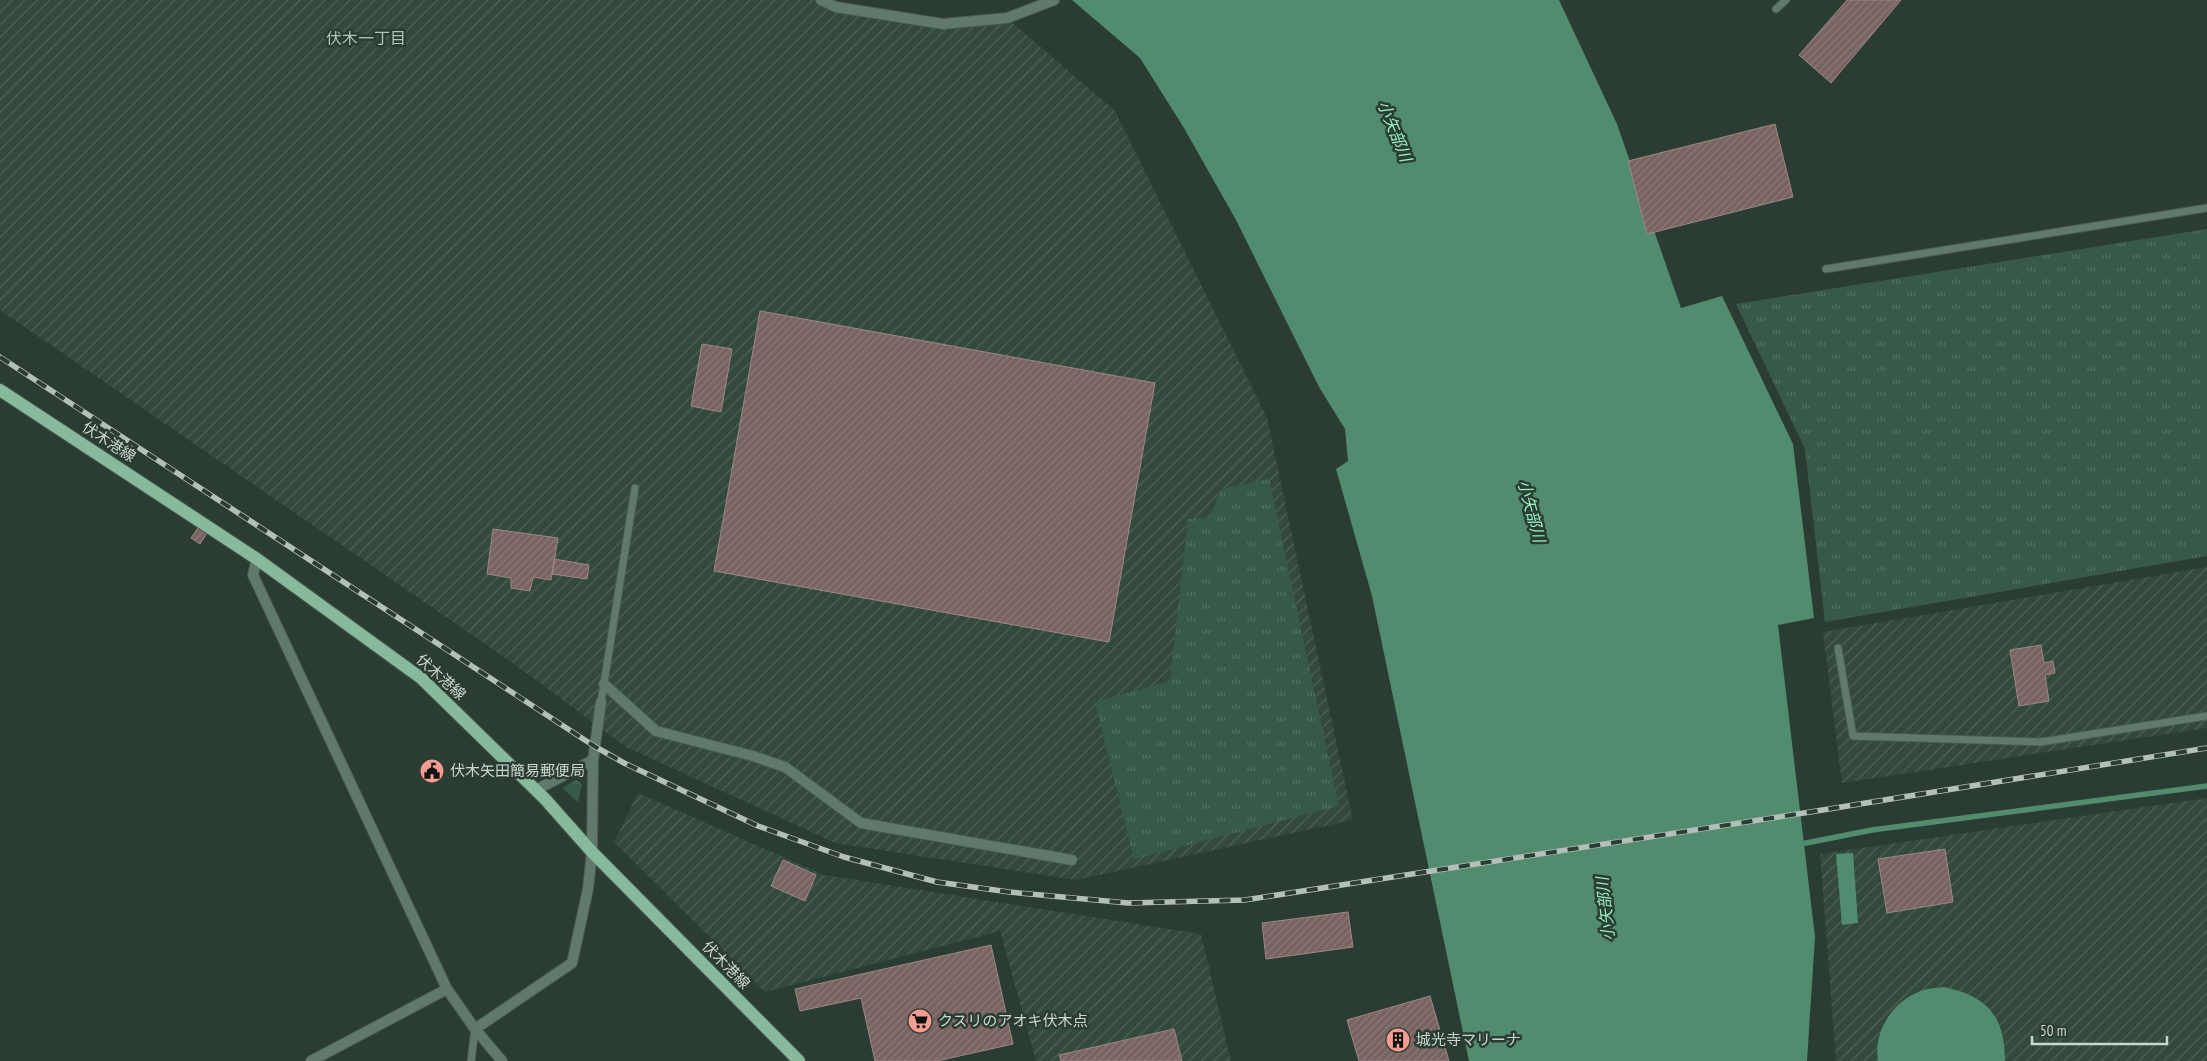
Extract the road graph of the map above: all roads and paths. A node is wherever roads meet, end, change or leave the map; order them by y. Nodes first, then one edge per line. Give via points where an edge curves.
1 (820, 0) edge
2 (1054, 0) edge
3 (1786, 0) edge
4 (1776, 9) dead end
5 (2207, 208) edge
6 (1826, 269) dead end
7 (0, 390) edge
8 (634, 488) dead end
9 (257, 558) junction
10 (1838, 648) dead end
11 (604, 684) junction
12 (601, 702) joint
13 (2207, 716) edge
14 (593, 760) junction
15 (536, 790) junction
16 (592, 852) junction
17 (1072, 860) dead end
18 (447, 989) junction
19 (475, 1029) junction
20 (311, 1061) edge
21 (471, 1061) edge
22 (502, 1061) edge
23 (799, 1061) edge

1 - 2 street via 836,7 943,24 1006,18
3 - 4 lane
5 - 6 lane
7 - 9 main road, 伏木港線
8 - 11 lane
9 - 15 main road, 伏木港線 via 421,678
9 - 18 street via 253,575
10 - 13 lane via 1853,736 2041,742
11 - 12 lane
11 - 17 street via 656,731 785,767 861,823
12 - 14 street
14 - 15 street
14 - 16 street
15 - 16 main road, 伏木港線
16 - 19 street via 588,889 572,963
16 - 23 main road, 伏木港線
18 - 19 street
18 - 20 street
19 - 21 lane
19 - 22 street

